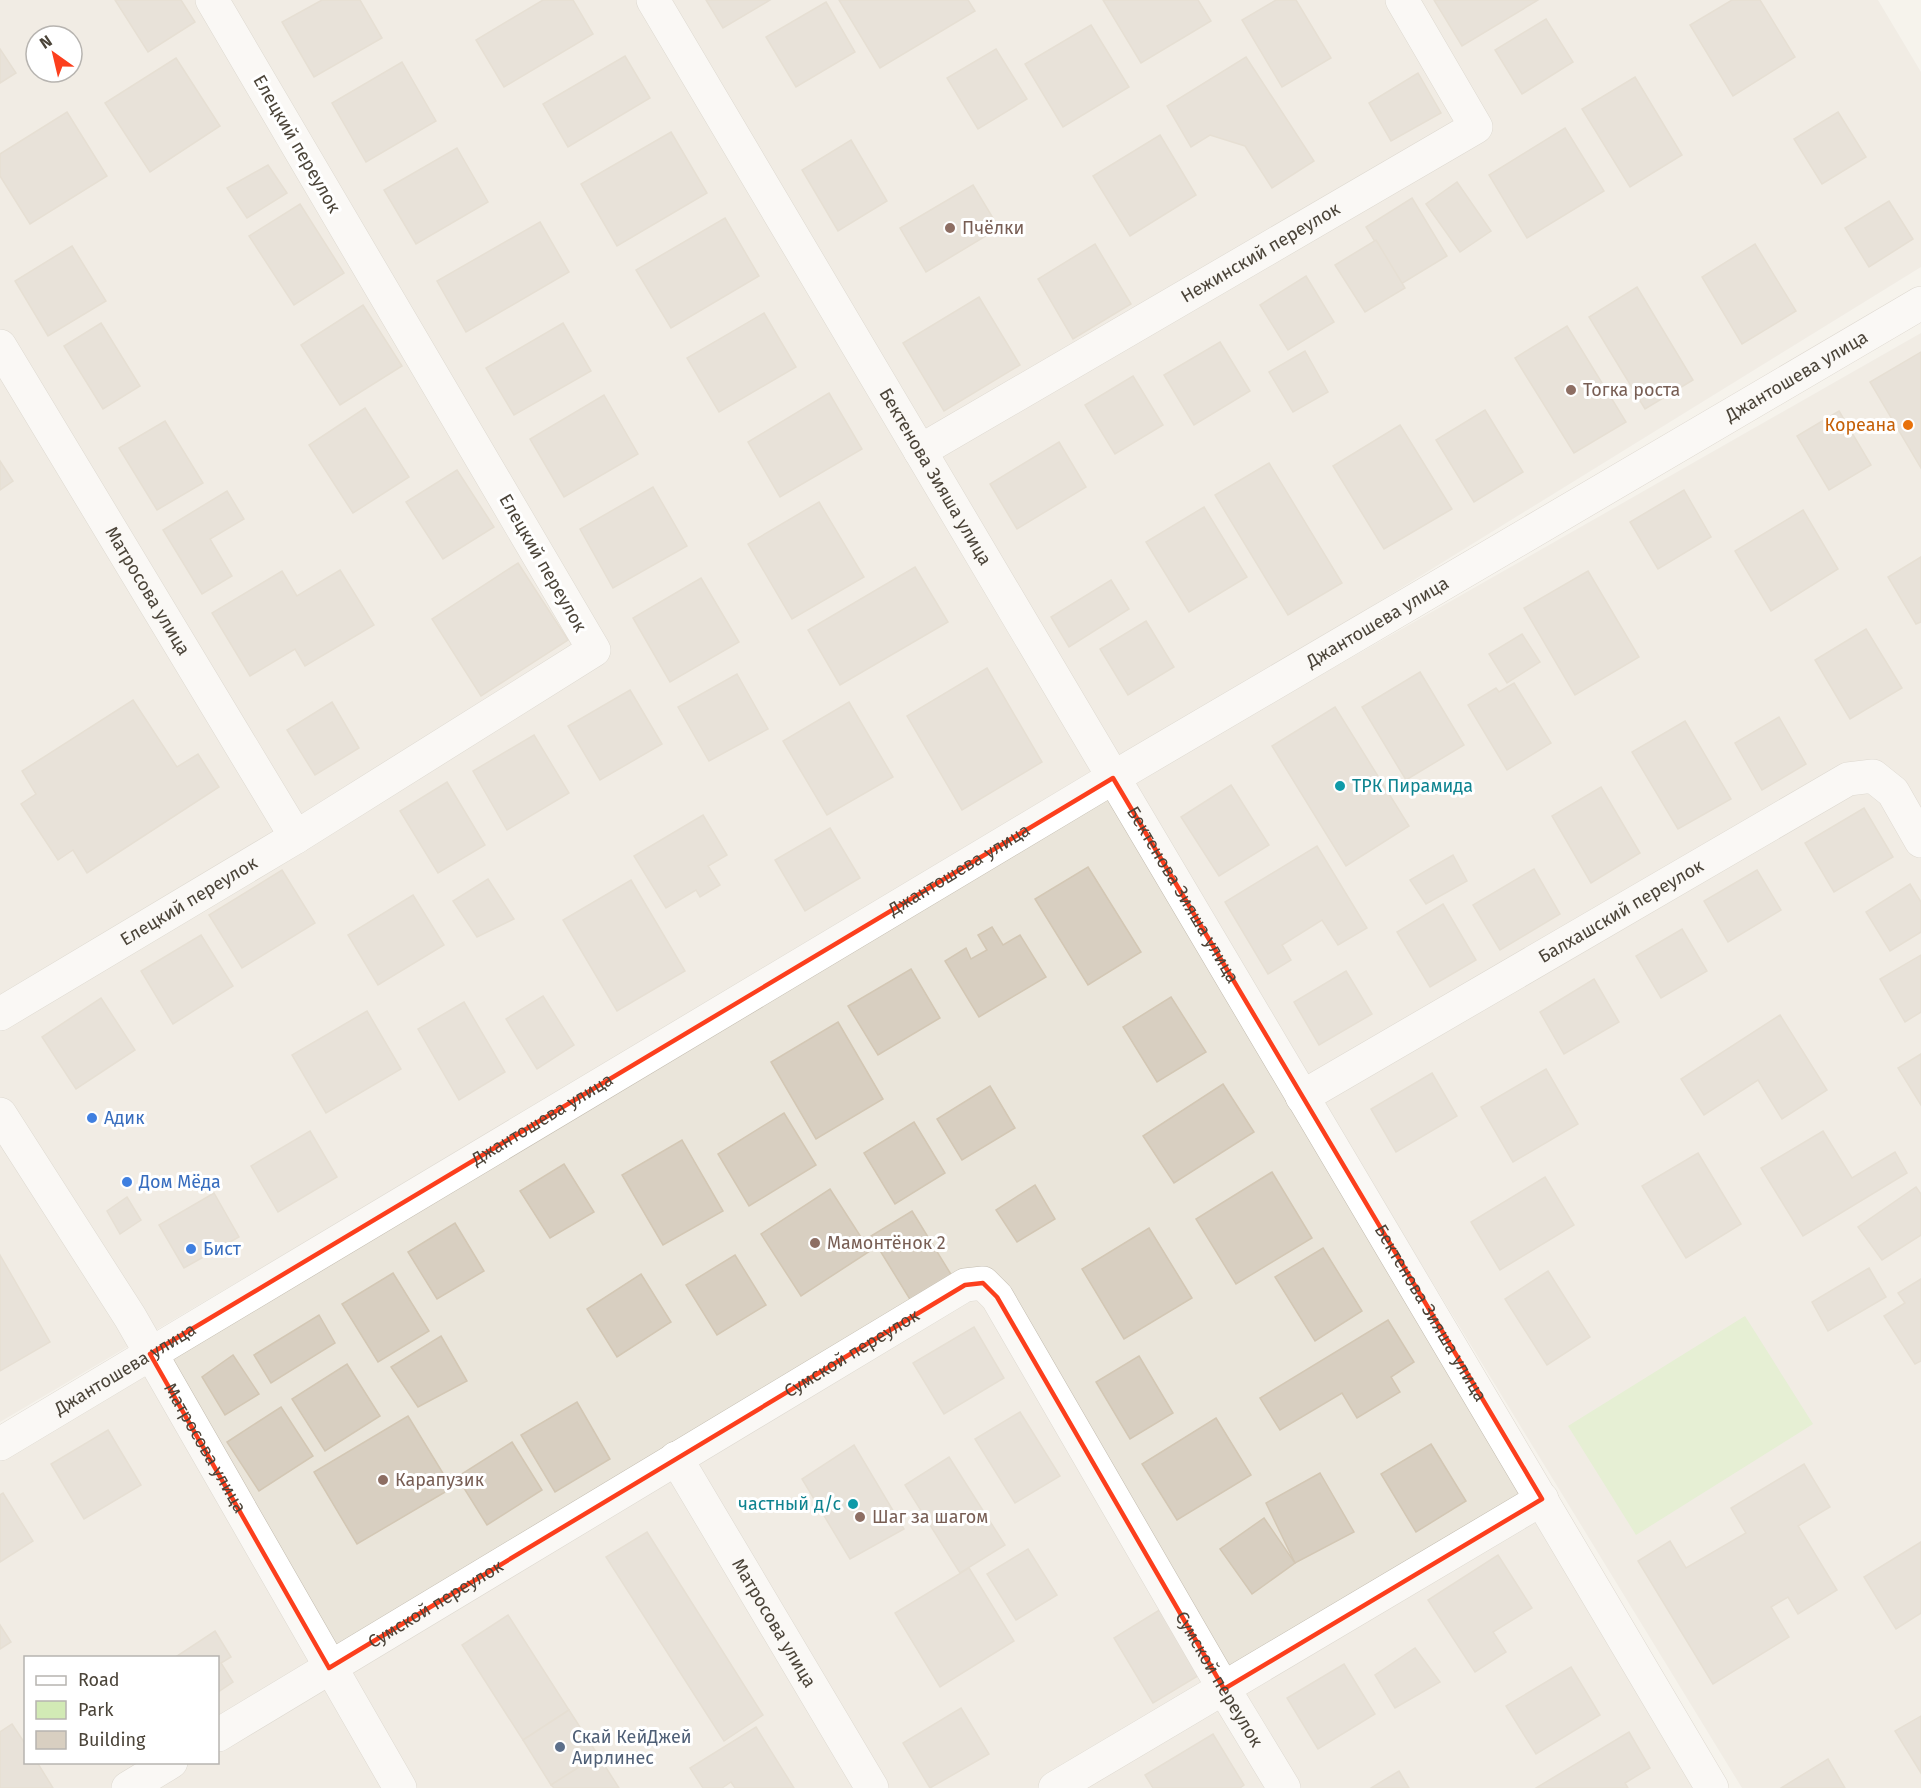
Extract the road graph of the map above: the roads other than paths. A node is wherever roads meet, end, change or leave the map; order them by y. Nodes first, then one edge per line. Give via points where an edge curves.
1 (212, 0) edge
2 (652, 0) edge
3 (1402, 0) edge
4 (1921, 303) edge
5 (0, 346) edge
6 (920, 451) junction
7 (1113, 778) junction
8 (296, 837) junction
9 (1921, 841) edge
10 (0, 1014) edge
11 (1302, 1097) junction
12 (0, 1114) edge
13 (150, 1354) junction
14 (0, 1444) edge
15 (676, 1458) junction
16 (1542, 1499) junction
17 (329, 1668) junction
18 (1224, 1689) junction
19 (219, 1734) edge
20 (168, 1764) edge
21 (128, 1788) edge
22 (400, 1788) edge
23 (872, 1788) edge
24 (1055, 1788) edge
25 (1284, 1788) edge
26 (1712, 1788) edge

1 - 8 street, Елецкий переулок via 594,650
2 - 6 street, Бектенова Зияша улица
3 - 6 street, Нежинский переулок via 1476,127
4 - 7 street, Джантошева улица
5 - 8 street, Матросова улица
6 - 7 street, Бектенова Зияша улица
7 - 11 street, Бектенова Зияша улица
7 - 13 street, Джантошева улица
8 - 10 street, Елецкий переулок
9 - 11 street, Балхашский переулок via 1893,792 1873,776 1848,779
11 - 16 street, Бектенова Зияша улица
12 - 13 street, Матросова улица
13 - 14 street, Джантошева улица
13 - 17 street, Матросова улица
15 - 17 street, Сумской переулок
15 - 18 street, Сумской переулок via 965,1285 983,1283 997,1297
15 - 23 street, Матросова улица
16 - 18 street
16 - 26 street, Бектенова Зияша улица
17 - 19 street, Сумской переулок
17 - 22 street, Матросова улица
18 - 24 street
18 - 25 street, Сумской переулок
20 - 21 street

